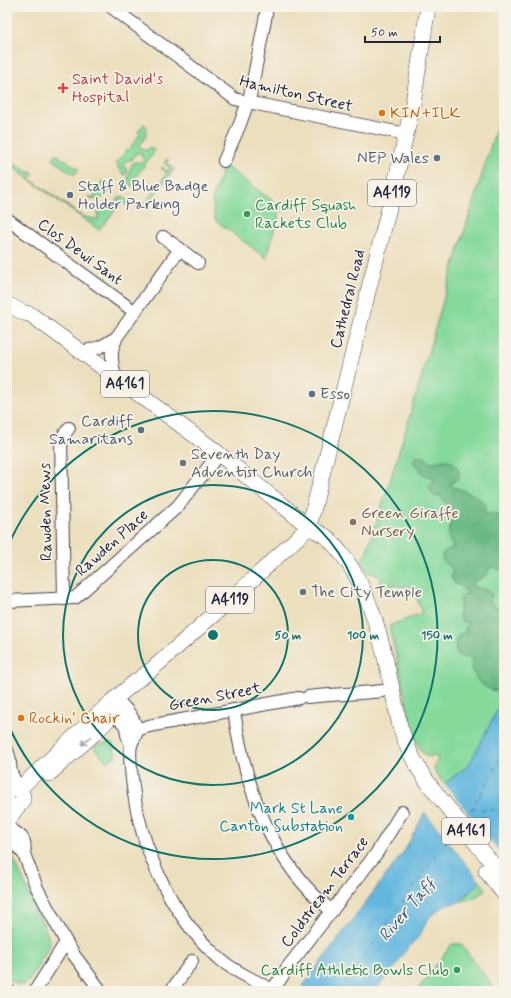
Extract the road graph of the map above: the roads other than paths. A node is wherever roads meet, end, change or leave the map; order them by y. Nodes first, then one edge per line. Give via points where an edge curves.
1 (111, 7) edge
2 (267, 7) edge
3 (428, 7) edge
4 (248, 102) junction
5 (406, 134) junction
6 (224, 160) dead end
7 (7, 219) edge
8 (163, 237) dead end
9 (180, 250) junction
10 (198, 263) dead end
11 (7, 292) edge
12 (7, 304) edge
13 (135, 312) junction
14 (30, 314) junction
15 (116, 338) junction
16 (81, 352) junction
17 (115, 377) junction
18 (69, 428) dead end
19 (212, 463) dead end
20 (309, 527) junction
21 (64, 599) junction
22 (7, 601) edge
23 (382, 691) junction
24 (114, 706) junction
25 (234, 710) junction
26 (136, 730) junction
27 (131, 745) junction
28 (7, 751) edge
29 (430, 794) junction
30 (15, 797) edge
31 (402, 812) dead end
32 (7, 822) edge
33 (7, 827) edge
34 (7, 840) edge
35 (24, 854) junction
36 (501, 882) edge
37 (332, 911) junction
38 (66, 942) junction
39 (192, 961) dead end
40 (35, 991) edge
41 (101, 991) edge
42 (171, 991) edge

1 - 4 street, Hamilton Street via 231,96
2 - 4 street
3 - 5 main road, Cathedral Road / A4119
4 - 5 street, Hamilton Street
4 - 6 street via 239,129
5 - 20 main road, Cathedral Road / A4119
7 - 13 street, Clos Dewi Sant
8 - 9 street
9 - 10 street
9 - 13 street
11 - 14 main road, A4161 via 27,308
12 - 14 main road, A4161
13 - 15 street
14 - 16 main road, A4161
15 - 16 street via 101,347
15 - 17 street via 112,355
16 - 17 main road, A4161
17 - 20 main road, A4161 via 218,454
18 - 21 street, Rawden Mews via 61,438
19 - 21 street, Rawden Place via 178,506 75,598
20 - 23 main road, A4161 via 340,569 358,603 370,638
20 - 24 main road, A4119 via 135,682
20 - 29 main road, A4161 via 326,537 336,547 345,558 362,590 378,632 404,739
21 - 22 street, Rawden Place
23 - 25 street, Green Street via 304,697
23 - 29 main road, A4161 via 398,751 410,775
24 - 26 street via 132,717
24 - 27 street via 126,728
24 - 30 main road, A4119 via 94,734
25 - 26 street, Green Street
25 - 37 street via 240,746 252,790 277,847 292,870
26 - 27 street
27 - 37 street, Coldstream Terrace via 133,790 143,835 154,864 185,919 222,961 271,989
28 - 30 street via 10,756 11,773 18,785
29 - 36 main road, A4161
30 - 32 main road, A4119
31 - 37 street, Coldstream Terrace via 378,851
33 - 35 street via 22,837
34 - 35 street
35 - 38 street via 37,888
38 - 40 street
38 - 41 street
39 - 42 street

